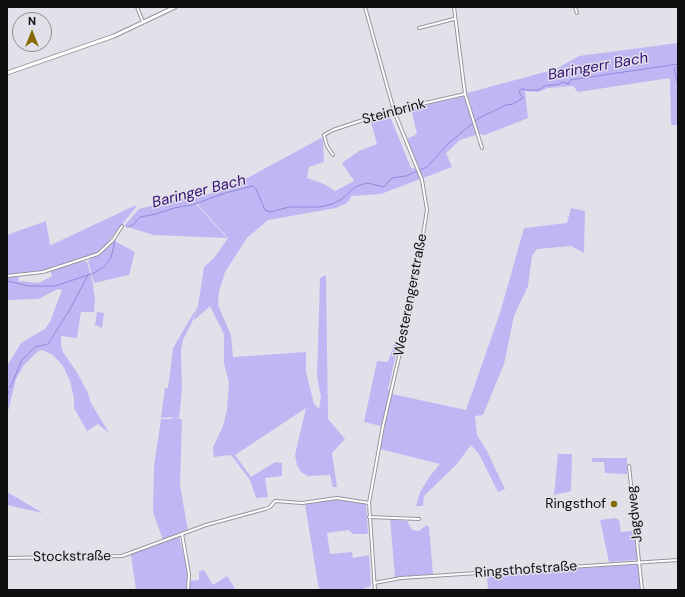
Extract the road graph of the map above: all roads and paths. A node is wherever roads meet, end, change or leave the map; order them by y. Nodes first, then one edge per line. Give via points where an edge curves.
1 (137, 7) edge
2 (175, 7) edge
3 (365, 7) edge
4 (454, 7) edge
5 (576, 7) edge
6 (577, 13) dead end
7 (455, 19) junction
8 (144, 23) junction
9 (418, 28) dead end
10 (7, 73) edge
11 (465, 94) junction
12 (394, 111) junction
13 (482, 148) dead end
14 (333, 155) dead end
15 (122, 226) dead end
16 (7, 276) edge
17 (629, 466) dead end
18 (369, 503) junction
19 (369, 517) junction
20 (419, 519) dead end
21 (182, 534) junction
22 (7, 558) edge
23 (678, 560) edge
24 (640, 562) junction
25 (374, 583) junction
26 (188, 590) edge
27 (376, 590) edge
28 (642, 590) edge

1 - 8 street
2 - 8 main road
3 - 12 street, Westerengerstraße
4 - 7 street
5 - 6 street
7 - 9 street
7 - 11 street
8 - 10 main road
11 - 12 street, Steinbrink
11 - 13 street
12 - 14 street, Steinbrink via 369,117 324,135
12 - 18 street, Westerengerstraße via 425,192 427,210 413,298 383,426
15 - 16 street via 113,240 98,254 43,272
17 - 24 street, Jagdweg
18 - 19 street, Westerengerstraße
18 - 21 street, Stockstraße via 337,498 302,503 274,501 265,509
19 - 20 street
19 - 25 street, Westerengerstraße
21 - 22 street, Stockstraße via 114,558
21 - 26 street via 189,573
23 - 24 street, Ringsthofstraße
24 - 25 street, Ringsthofstraße via 401,578
24 - 28 street, Jagdweg
25 - 27 street, Westerengerstraße

